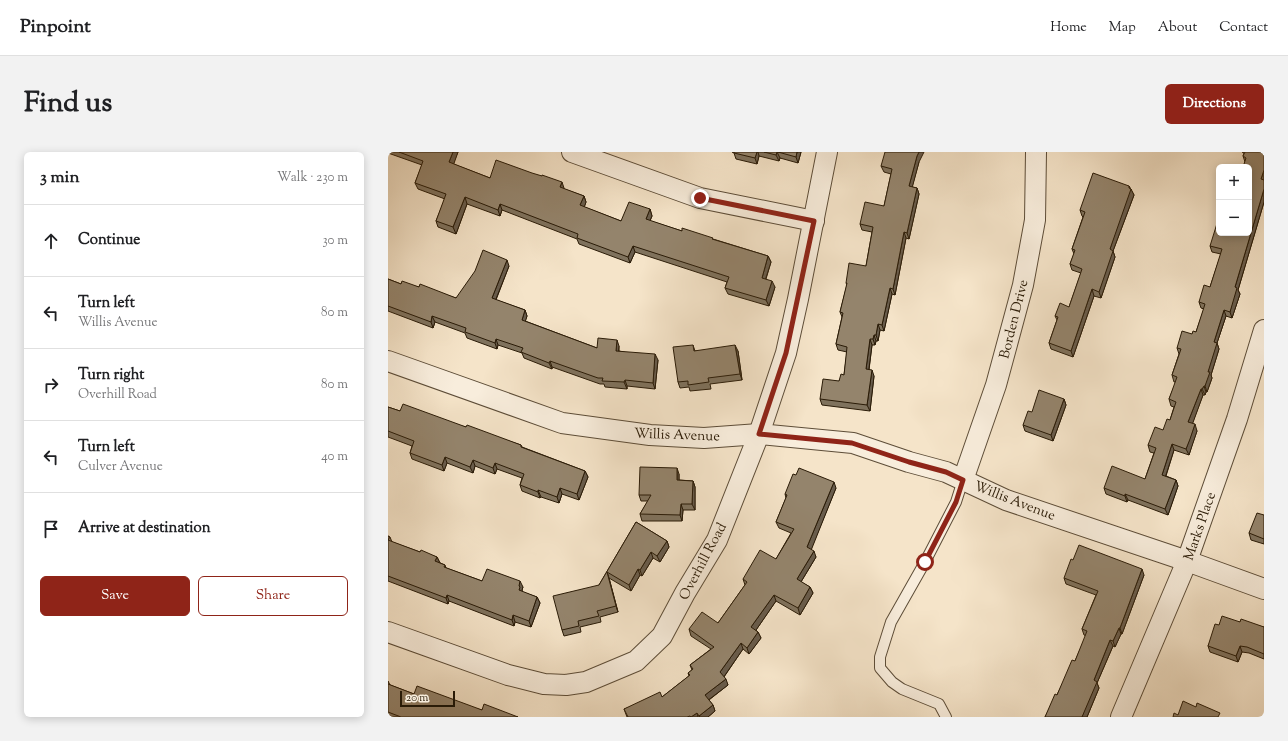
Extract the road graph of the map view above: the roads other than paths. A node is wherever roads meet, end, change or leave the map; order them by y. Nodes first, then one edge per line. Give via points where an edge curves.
1 (572, 152) edge
2 (828, 152) edge
3 (1036, 152) edge
4 (814, 221) junction
5 (1264, 330) edge
6 (388, 361) edge
7 (759, 434) junction
8 (963, 480) junction
9 (1188, 561) junction
10 (1264, 589) edge
11 (388, 632) edge
12 (946, 717) edge
13 (1121, 717) edge

1 - 4 street via 700,198
2 - 4 street, Overhill Road
3 - 8 street, Borden Drive via 1035,220 1023,285 996,385
4 - 7 street, Overhill Road via 786,353
5 - 9 street, Marks Place via 1237,419
6 - 7 street, Willis Avenue via 562,423 650,435 704,438
7 - 8 street, Willis Avenue via 852,443 946,472
7 - 11 street, Overhill Road via 717,540 662,636 636,661 586,682 566,685 544,684 508,676
8 - 9 street, Willis Avenue via 1006,500
8 - 12 lane via 956,502 891,622 880,657 880,668 892,682 902,689 940,704
9 - 10 street, Willis Avenue
9 - 13 street, Marks Place

